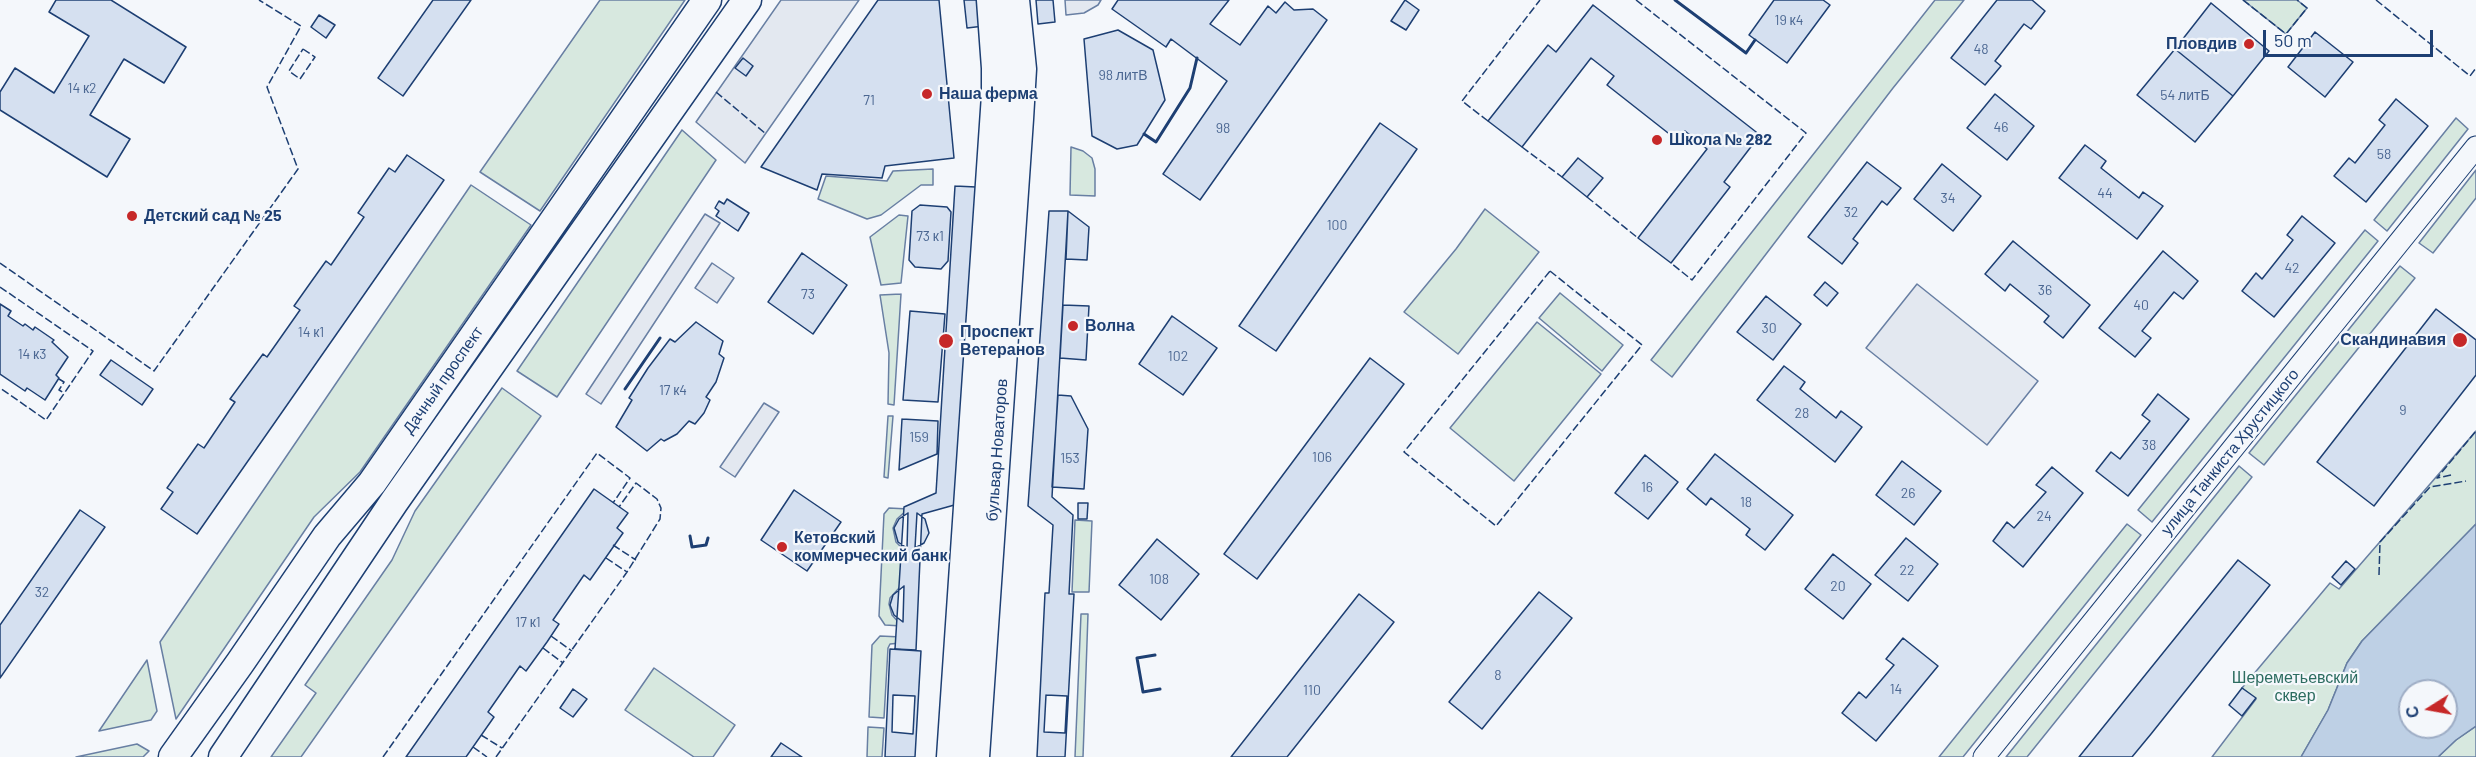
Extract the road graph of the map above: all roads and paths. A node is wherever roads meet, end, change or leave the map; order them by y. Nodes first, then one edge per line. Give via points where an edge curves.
1 (707, 0) edge
2 (747, 0) edge
3 (991, 0) edge
4 (1016, 0) edge
5 (2476, 147) edge
6 (173, 757) edge
7 (223, 757) edge
8 (951, 757) edge
9 (975, 757) edge
10 (1984, 757) edge

1 - 6 main road, Дачный проспект via 372,483 327,536
2 - 7 main road, Дачный проспект via 394,502
3 - 8 main road, бульвар Новаторов via 996,95
4 - 9 main road, бульвар Новаторов via 1022,69
5 - 10 street, улица Танкиста Хрустицкого

